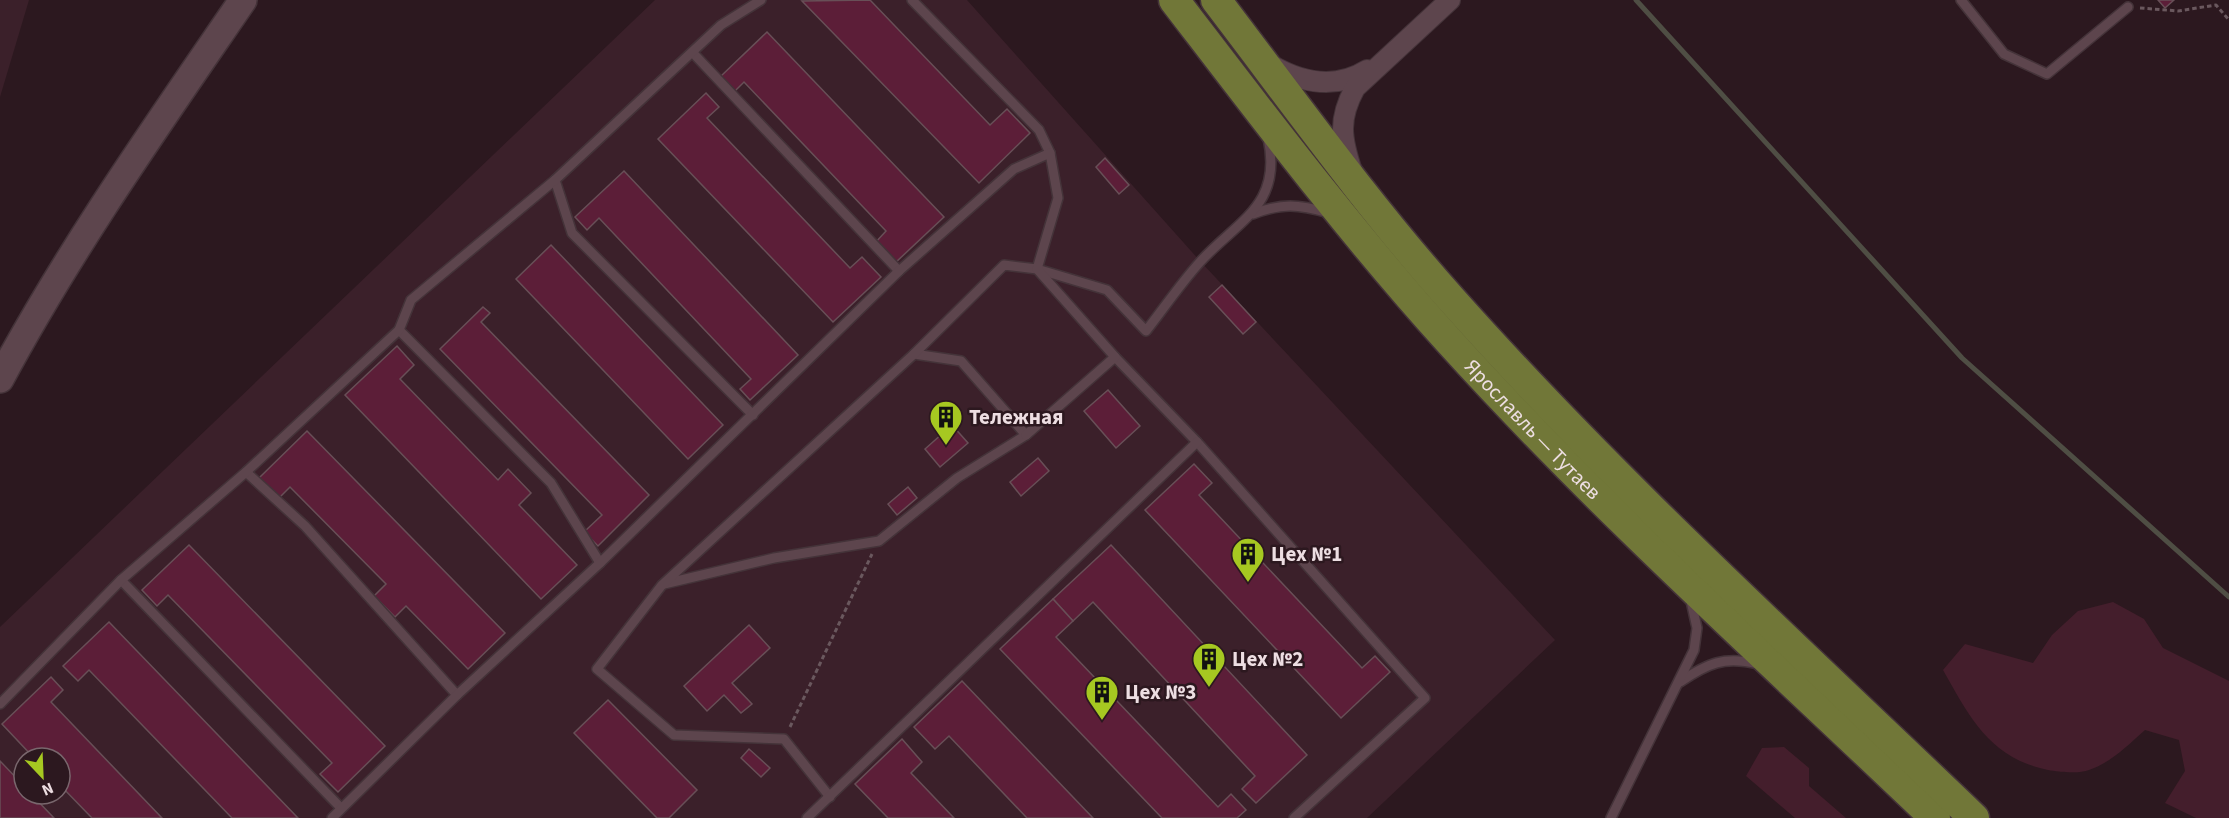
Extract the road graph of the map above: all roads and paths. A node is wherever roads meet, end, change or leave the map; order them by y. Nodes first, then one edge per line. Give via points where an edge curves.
1 (243, 0) edge
2 (762, 0) edge
3 (912, 0) edge
4 (1174, 0) edge
5 (1216, 0) edge
6 (1450, 0) edge
7 (1960, 0) edge
8 (2128, 8) joint
9 (2229, 20) edge
10 (693, 53) junction
11 (1260, 58) junction
12 (1377, 64) junction
13 (1263, 116) junction
14 (1050, 153) junction
15 (555, 180) junction
16 (1359, 187) junction
17 (1252, 214) junction
18 (1360, 236) junction
19 (1037, 269) junction
20 (899, 271) junction
21 (399, 330) junction
22 (914, 354) junction
23 (1115, 357) junction
24 (0, 379) edge
25 (753, 415) junction
26 (1026, 435) junction
27 (1197, 442) junction
28 (246, 472) junction
29 (879, 541) junction
30 (600, 563) junction
31 (1673, 567) junction
32 (121, 580) junction
33 (662, 585) junction
34 (1787, 677) junction
35 (1680, 682) junction
36 (457, 695) junction
37 (0, 704) edge
38 (784, 740) junction
39 (830, 797) junction
40 (341, 808) junction
41 (332, 818) edge
42 (807, 818) edge
43 (1294, 818) edge
44 (1611, 818) edge
45 (1935, 818) edge
46 (1974, 818) edge

1 - 24 street via 92,223
2 - 10 lane via 721,25
3 - 14 lane via 1039,130
4 - 13 main road, Ярославль — Тутаев
5 - 11 main road, Ярославль — Тутаев
6 - 12 street
7 - 8 lane via 2004,54 2047,74
8 - 9 path via 2178,11 2216,5
10 - 15 lane
10 - 20 lane
11 - 12 street via 1291,76 1312,82 1337,82 1358,76
11 - 16 main road, Ярославль — Тутаев
12 - 16 street via 1355,88 1341,126
13 - 17 lane via 1272,154 1268,184
13 - 18 main road, Ярославль — Тутаев
14 - 19 lane via 1058,198
14 - 20 lane via 1014,169
15 - 21 lane via 411,300
15 - 25 lane via 572,232
16 - 46 main road, Ярославль — Тутаев via 1450,298 1558,416
17 - 18 lane via 1276,205 1310,208 1336,216
17 - 19 lane via 1200,261 1146,331 1107,290
18 - 31 main road, Ярославль — Тутаев via 1449,341
19 - 22 lane via 1004,265
19 - 23 lane
20 - 25 lane
21 - 28 lane
21 - 30 lane via 551,483
22 - 26 lane via 961,361
22 - 33 lane
23 - 26 lane
23 - 27 lane
25 - 30 lane
26 - 29 lane via 957,478
27 - 39 lane
27 - 43 lane via 1425,698
28 - 32 lane
28 - 36 lane via 304,526
29 - 33 lane via 774,558
29 - 38 path
30 - 36 lane
31 - 34 main road, Ярославль — Тутаев
31 - 35 lane via 1686,588 1697,628 1694,650
32 - 37 lane
32 - 40 lane
33 - 38 lane via 597,669 674,735
34 - 35 lane via 1765,665 1726,660 1703,666
34 - 45 main road, Ярославль — Тутаев
35 - 44 lane
36 - 40 lane
38 - 39 lane
39 - 42 lane
40 - 41 lane

